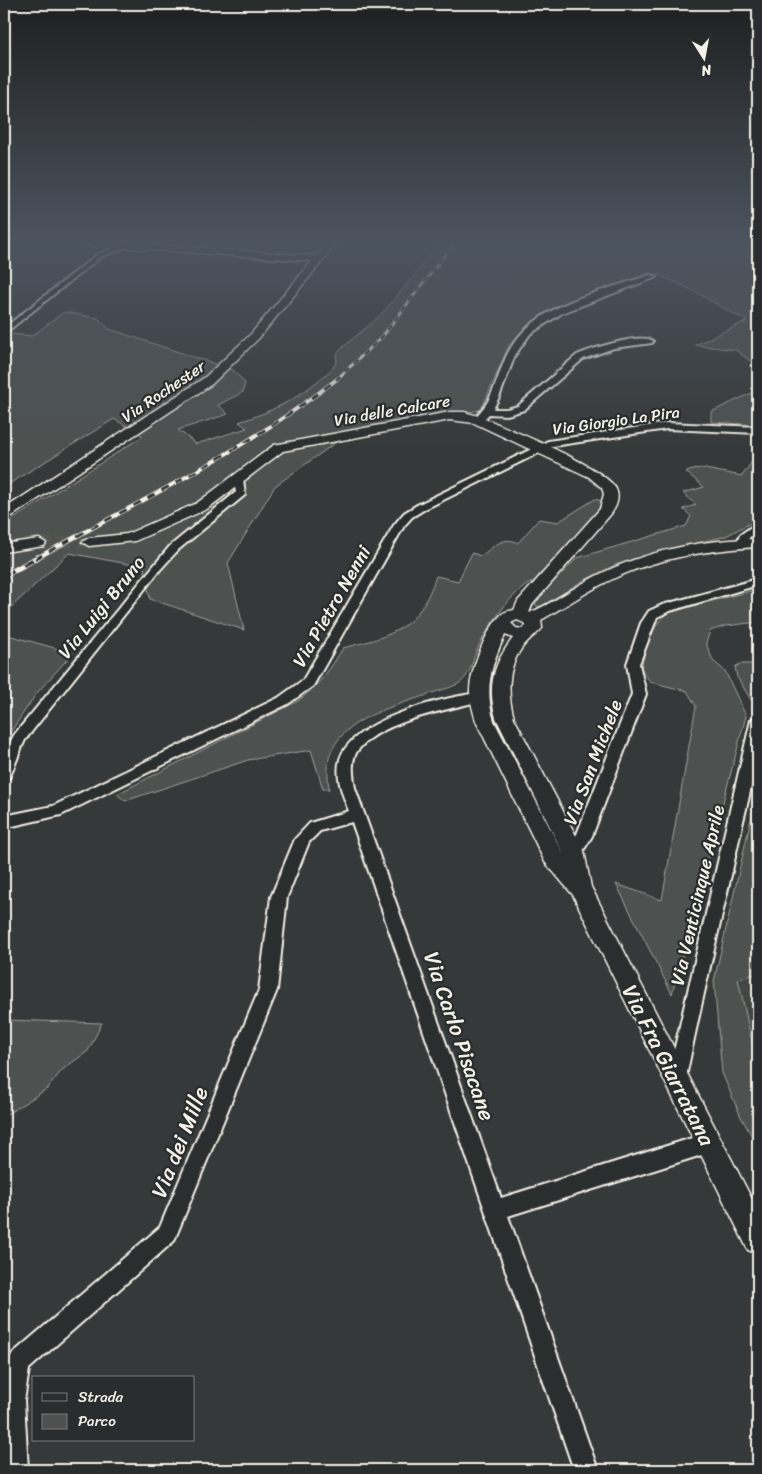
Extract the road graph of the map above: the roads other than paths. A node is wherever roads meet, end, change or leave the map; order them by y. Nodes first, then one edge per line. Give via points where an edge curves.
1 (31, 311) edge
2 (264, 311) edge
3 (273, 311) edge
4 (562, 311) edge
5 (4, 332) edge
6 (649, 341) dead end
7 (482, 415) junction
8 (758, 430) edge
9 (539, 448) junction
10 (238, 479) junction
11 (4, 502) edge
12 (4, 515) edge
13 (758, 525) edge
14 (89, 542) tunnel mouth
15 (39, 543) tunnel mouth
16 (742, 543) junction
17 (758, 544) edge
18 (4, 548) edge
19 (754, 583) dead end
20 (520, 623) junction
21 (479, 698) junction
22 (758, 720) edge
23 (4, 774) edge
24 (358, 816) junction
25 (4, 822) edge
26 (574, 851) junction
27 (580, 889) junction
28 (677, 1081) junction
29 (708, 1143) junction
30 (495, 1210) junction
31 (758, 1240) edge
32 (16, 1470) edge
33 (586, 1470) edge

1 - 5 street
2 - 11 main road, Via Rochester via 196,379
3 - 12 main road, Via Rochester via 250,342 208,381
4 - 7 street via 529,330 516,347
6 - 7 street via 619,344 590,352 521,408
7 - 9 main road, Via delle Calcare
7 - 10 main road, Via delle Calcare via 450,416 288,446 272,452
8 - 9 street, Via Giorgio La Pira via 667,426 558,442
9 - 20 main road, Via delle Calcare via 594,474 612,493 612,501 524,604
9 - 25 street, Via Pietro Nenni via 408,515 399,525 308,683 283,701 56,812
10 - 14 main road, Via delle Calcare via 202,506 139,535 119,541
10 - 23 street, Via Luigi Bruno via 241,493 174,548 155,569 19,738
13 - 16 street
15 - 18 main road
16 - 17 main road
16 - 20 main road via 686,552 612,574
19 - 26 street, Via San Michele via 653,614 633,664 639,694 584,836
20 - 21 main road, Via Fra Giarratana via 481,673
20 - 26 main road, Via Fra Giarratana via 500,676 499,702
21 - 24 street, Via Carlo Pisacane via 445,703 382,727 354,746 345,772
21 - 27 main road, Via Fra Giarratana via 485,721 552,856
22 - 28 street, Via Venticinque Aprile
24 - 30 street, Via Carlo Pisacane
24 - 32 street, Via dei Mille via 315,827 303,839 279,897 268,990 167,1234 20,1362 12,1395
26 - 27 main road, Via Fra Giarratana
27 - 28 main road, Via Fra Giarratana
28 - 29 main road, Via Fra Giarratana
29 - 30 street
29 - 31 main road, Via Fra Giarratana
30 - 33 street, Via Carlo Pisacane

